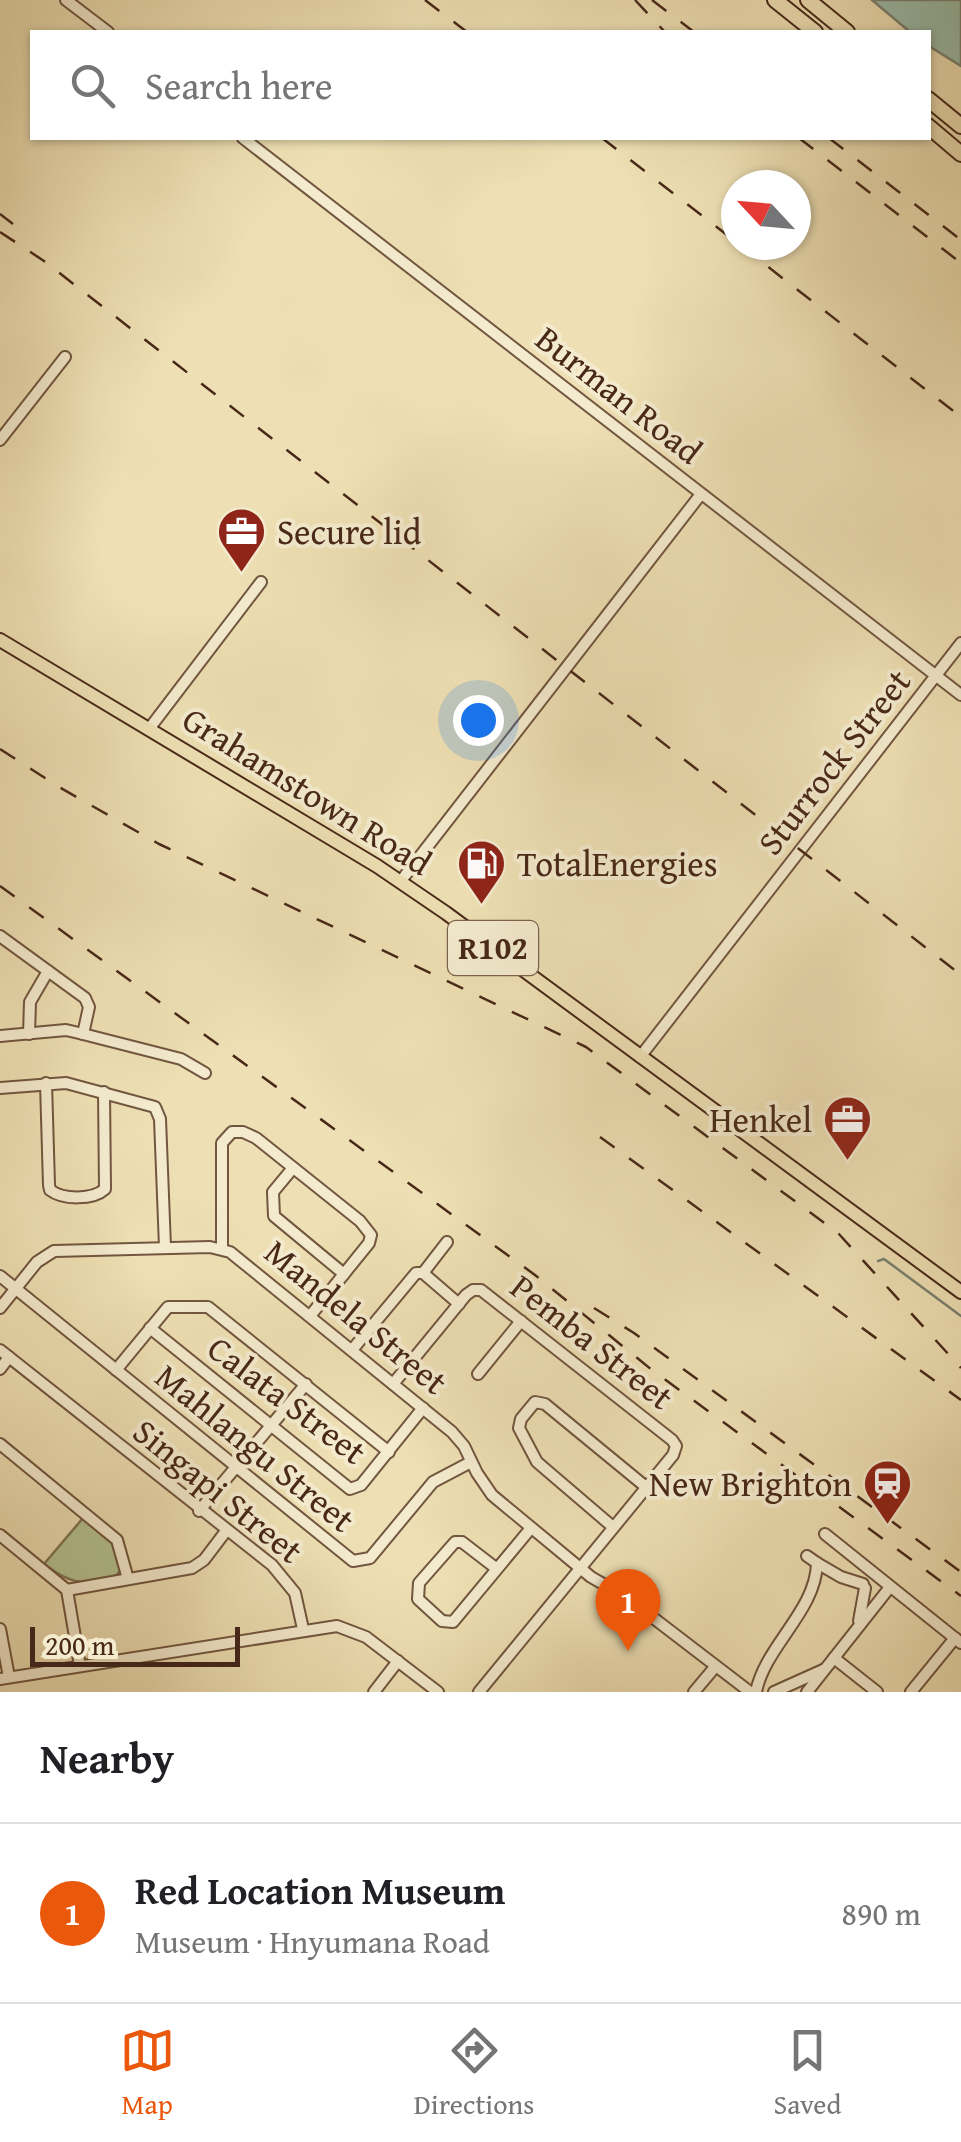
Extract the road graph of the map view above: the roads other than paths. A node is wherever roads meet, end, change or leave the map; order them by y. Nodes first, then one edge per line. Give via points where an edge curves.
1 (66, 0) edge
2 (774, 0) edge
3 (808, 0) edge
4 (105, 30) edge
5 (812, 30) edge
6 (845, 30) edge
7 (931, 101) edge
8 (961, 126) edge
9 (931, 129) edge
10 (246, 140) edge
11 (961, 154) edge
12 (65, 356) dead end
13 (0, 440) edge
14 (701, 494) junction
15 (261, 582) dead end
16 (0, 640) edge
17 (961, 643) edge
18 (936, 676) junction
19 (961, 696) edge
20 (149, 729) junction
21 (400, 882) junction
22 (4, 940) edge
23 (0, 958) edge
24 (48, 971) junction
25 (29, 1034) junction
26 (83, 1034) junction
27 (0, 1036) edge
28 (640, 1057) junction
29 (204, 1073) dead end
30 (46, 1083) junction
31 (0, 1088) edge
32 (104, 1092) junction
33 (293, 1168) junction
34 (447, 1242) dead end
35 (165, 1248) junction
36 (222, 1248) junction
37 (422, 1273) junction
38 (344, 1274) junction
39 (0, 1276) edge
40 (16, 1288) junction
41 (961, 1292) edge
42 (459, 1304) junction
43 (0, 1308) edge
44 (310, 1316) junction
45 (520, 1321) junction
46 (150, 1328) junction
47 (352, 1350) junction
48 (4, 1353) edge
49 (0, 1369) edge
50 (116, 1370) junction
51 (478, 1374) dead end
52 (306, 1384) junction
53 (394, 1384) junction
54 (423, 1408) junction
55 (270, 1426) junction
56 (0, 1444) edge
57 (389, 1452) junction
58 (470, 1462) junction
59 (235, 1467) junction
60 (646, 1487) junction
61 (200, 1511) junction
62 (530, 1528) junction
63 (613, 1528) junction
64 (226, 1531) junction
65 (824, 1534) dead end
66 (0, 1535) edge
67 (861, 1564) junction
68 (580, 1568) junction
69 (497, 1569) junction
70 (128, 1579) junction
71 (864, 1586) junction
72 (890, 1587) junction
73 (67, 1590) junction
74 (876, 1604) junction
75 (858, 1626) junction
76 (0, 1628) edge
77 (304, 1629) junction
78 (958, 1640) edge
79 (834, 1658) junction
80 (398, 1661) junction
81 (80, 1666) junction
82 (714, 1666) junction
83 (825, 1669) junction
84 (5, 1678) edge
85 (8, 1692) edge
86 (374, 1692) edge
87 (438, 1692) edge
88 (480, 1692) edge
89 (694, 1692) edge
90 (753, 1692) edge
91 (774, 1692) edge
92 (806, 1692) edge
93 (876, 1692) edge
94 (911, 1692) edge

1 - 4 street
2 - 5 highway
3 - 6 highway
7 - 8 highway
9 - 11 highway
10 - 14 street, Burman Road
12 - 13 street
14 - 18 street, Burman Road
14 - 21 street
15 - 20 street
16 - 20 main road, Grahamstown Road / R102
17 - 18 street, Sturrock Street
18 - 19 street, Burman Road
18 - 28 street, Sturrock Street
20 - 21 main road, Grahamstown Road / R102
21 - 28 main road, Grahamstown Road / R102
22 - 23 street
22 - 24 street
24 - 25 street via 30,1002
24 - 26 street via 88,1002
25 - 26 street
25 - 27 street
26 - 29 street via 181,1059
28 - 41 main road, Grahamstown Road / R102
30 - 31 street
30 - 32 street
30 - 32 street via 49,1184 60,1196 96,1196 105,1189
32 - 35 street via 150,1104 159,1114
33 - 36 street via 256,1138 227,1134 220,1155
33 - 38 street via 273,1192 274,1216
33 - 38 street via 369,1230 369,1243
34 - 37 street
35 - 36 street, Mandela Street
35 - 40 street, Mandela Street via 54,1251
36 - 44 street, Mandela Street
37 - 42 street
37 - 47 street
38 - 44 street
39 - 40 street, Mahlangu Street
40 - 43 street, Mandela Street
40 - 50 street, Mahlangu Street
42 - 45 street, Pemba Street via 470,1291 481,1290
42 - 53 street, Pemba Street
44 - 47 street, Mandela Street
45 - 51 street
45 - 60 street, Pemba Street via 672,1440 676,1446
46 - 50 street
46 - 52 street via 168,1307 208,1306
46 - 55 street, Calata Street
47 - 53 street, Mandela Street
48 - 49 street
48 - 61 street, Singapi Street
50 - 59 street, Mahlangu Street
52 - 55 street
52 - 57 street
53 - 54 street, Mandela Street
54 - 57 street, Calata Street
54 - 58 street, Mandela Street via 459,1439
55 - 57 street, Calata Street via 350,1489
55 - 59 street
56 - 70 street via 117,1540
58 - 59 street, Mahlangu Street via 434,1482 361,1562
58 - 62 street, Mandela Street via 488,1490
59 - 61 street
60 - 63 street
60 - 63 street via 545,1404 535,1402 526,1411 519,1428 533,1458
61 - 64 street, Singapi Street
62 - 68 street, Mandela Street
62 - 69 street
63 - 68 street
64 - 70 street via 192,1568
64 - 77 street, Singapi Street via 290,1583
65 - 67 street
66 - 73 street
67 - 71 street
67 - 72 street
68 - 82 street, Mandela Street
68 - 88 street
69 - 69 street via 454,1542 419,1584 418,1599 442,1621 453,1622
70 - 73 street
71 - 74 street
71 - 75 street
71 - 90 street via 812,1560 815,1579
72 - 74 street
72 - 78 street
73 - 81 street
74 - 75 street
75 - 79 street
76 - 84 street
77 - 80 street via 346,1628
77 - 81 street
78 - 94 street
79 - 83 street
79 - 93 street
80 - 86 street
80 - 87 street
81 - 84 street
82 - 89 street
82 - 90 street, Mandela Street
83 - 91 street
83 - 92 street
84 - 85 street

